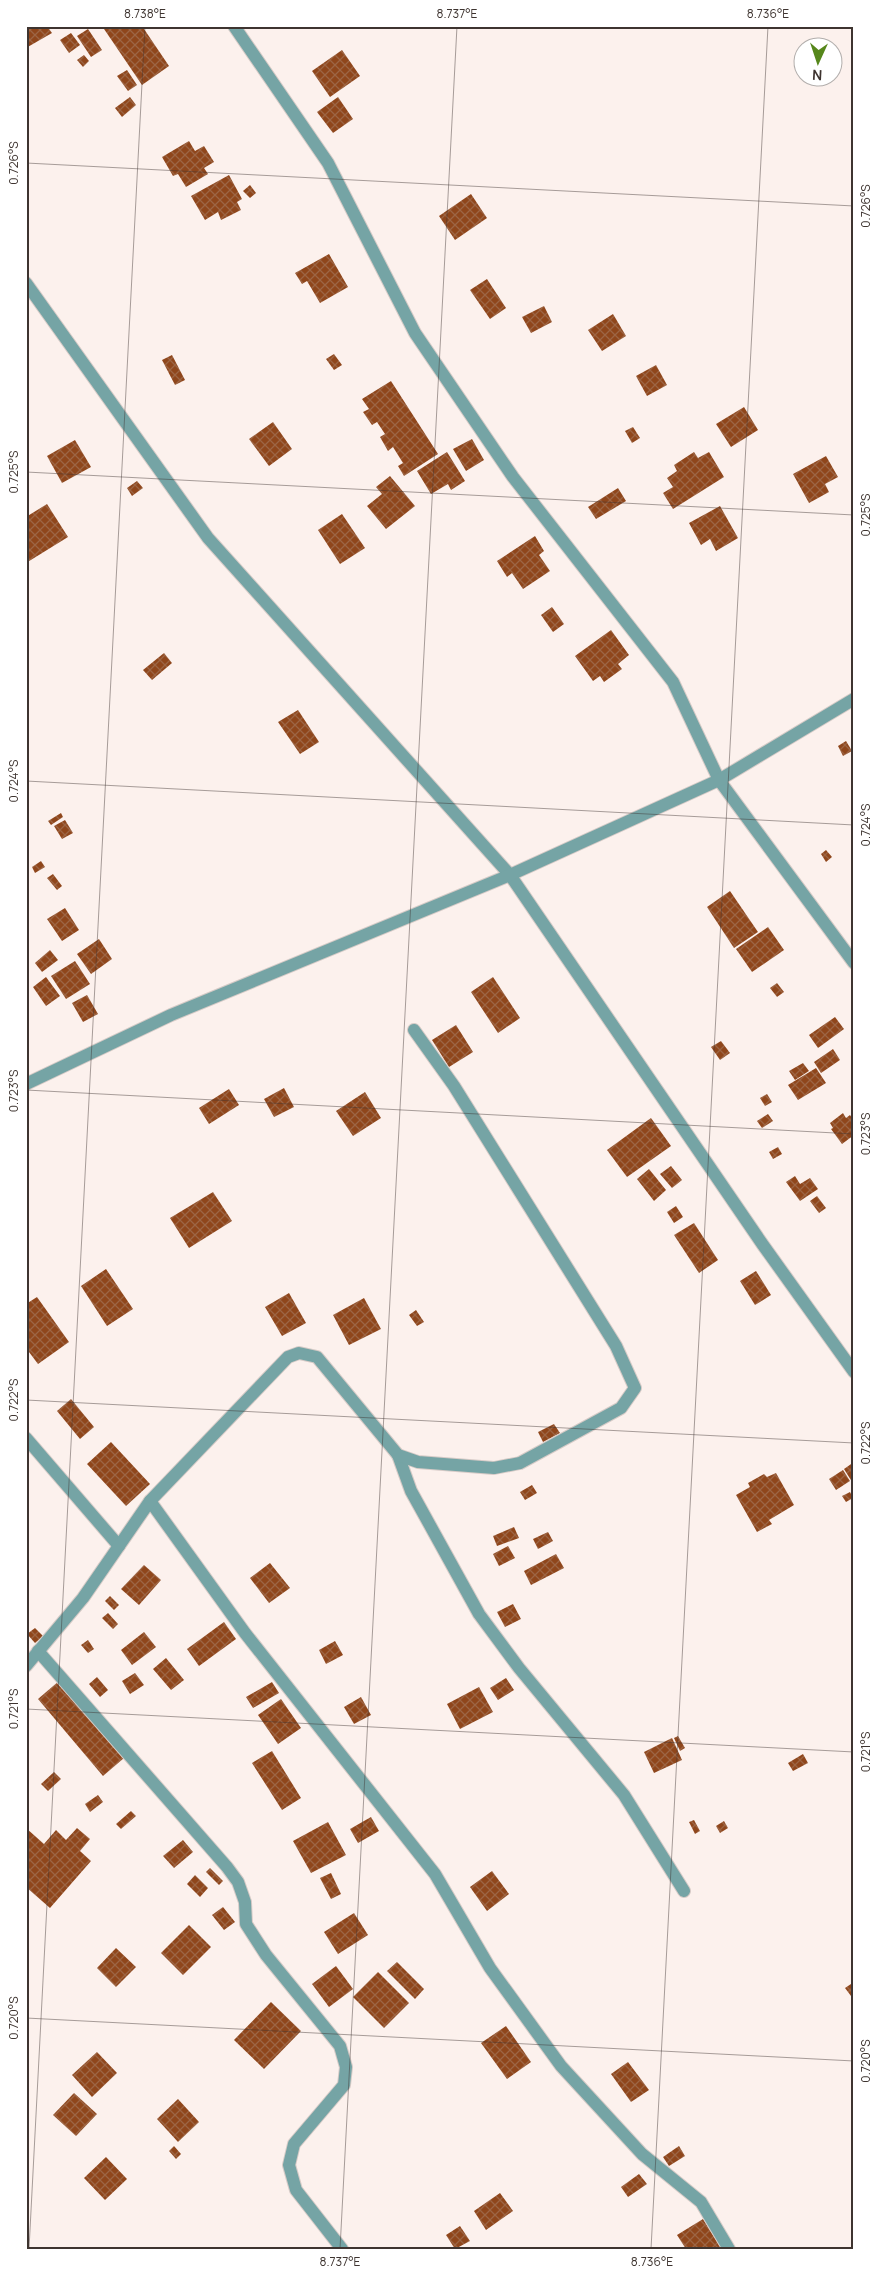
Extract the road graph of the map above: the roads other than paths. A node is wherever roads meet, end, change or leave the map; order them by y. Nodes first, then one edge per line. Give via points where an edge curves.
1 (234, 26) edge
2 (26, 283) edge
3 (854, 699) edge
4 (719, 780) junction
5 (510, 875) junction
6 (854, 963) edge
7 (414, 1030) dead end
8 (26, 1084) edge
9 (854, 1372) edge
10 (26, 1438) edge
11 (398, 1455) junction
12 (150, 1501) junction
13 (119, 1546) junction
14 (38, 1651) junction
15 (26, 1666) edge
16 (684, 1891) dead end
17 (342, 2249) edge
18 (729, 2249) edge

1 - 4 street via 328,163 415,333 513,477 673,682
2 - 5 street via 208,538
3 - 4 street
4 - 5 street
4 - 6 street
5 - 8 street via 171,1015
5 - 9 street via 763,1245
7 - 11 street via 454,1086 616,1346 635,1388 622,1408 520,1463 494,1468 418,1462
10 - 13 street
11 - 12 street via 317,1357 299,1353 288,1357
11 - 16 street via 411,1491 479,1614 518,1668 624,1795
12 - 13 street
12 - 18 street via 244,1633 435,1874 490,1968 561,2066 642,2154 701,2202
13 - 14 street via 83,1598
14 - 15 street
14 - 17 street via 227,1867 238,1882 245,1902 246,1924 266,1956 340,2046 346,2067 344,2086 294,2144 288,2165 296,2190

